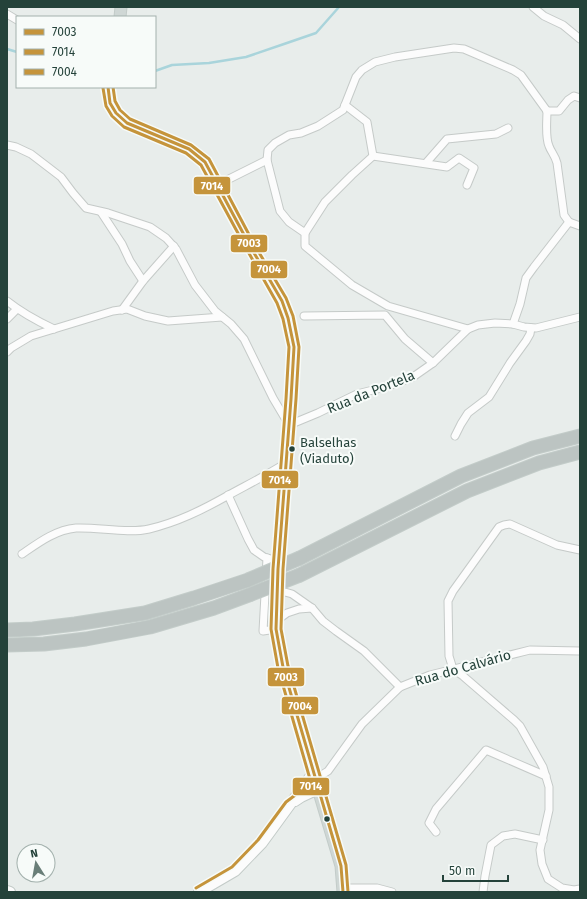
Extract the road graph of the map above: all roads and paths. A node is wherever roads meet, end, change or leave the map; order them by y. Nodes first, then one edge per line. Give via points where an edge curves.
1 (533, 7) edge
2 (7, 14) edge
3 (16, 19) edge
4 (580, 40) edge
5 (108, 88) edge
6 (580, 98) edge
7 (345, 105) junction
8 (547, 111) junction
9 (508, 128) dead end
10 (7, 145) edge
11 (373, 156) junction
12 (267, 160) junction
13 (426, 163) junction
14 (217, 185) junction
15 (467, 185) dead end
16 (101, 212) junction
17 (569, 222) junction
18 (580, 226) edge
19 (305, 233) junction
20 (174, 246) junction
21 (142, 281) junction
22 (7, 301) edge
23 (388, 306) junction
24 (17, 309) junction
25 (122, 310) junction
26 (385, 315) junction
27 (304, 316) dead end
28 (580, 316) edge
29 (222, 317) junction
30 (7, 319) edge
31 (513, 324) junction
32 (531, 328) junction
33 (54, 329) junction
34 (468, 329) junction
35 (7, 352) edge
36 (433, 363) junction
37 (289, 425) junction
38 (455, 436) dead end
39 (580, 436) edge
40 (580, 452) edge
41 (286, 463) junction
42 (228, 495) junction
43 (580, 550) edge
44 (22, 554) dead end
45 (267, 558) junction
46 (278, 561) junction
47 (277, 594) junction
48 (312, 608) junction
49 (276, 625) junction
50 (7, 630) edge
51 (7, 645) edge
52 (580, 651) edge
53 (453, 669) junction
54 (400, 687) junction
55 (546, 776) junction
56 (315, 780) junction
57 (301, 797) junction
58 (321, 801) junction
59 (290, 805) junction
60 (436, 832) dead end
61 (543, 840) junction
62 (580, 889) edge
63 (343, 890) edge
64 (7, 891) edge
65 (10, 892) edge
66 (199, 892) edge
67 (392, 892) edge
68 (483, 892) edge

1 - 4 street via 544,16 563,25
2 - 3 street
5 - 14 main road via 110,103 127,123 188,149 204,162
6 - 8 street via 574,96 559,110
7 - 8 street via 356,77 375,62 454,48 464,49 521,75
7 - 11 street via 367,122
7 - 12 street via 343,110 318,126 289,135 275,143 268,150
8 - 17 street via 547,139 557,163 564,215
9 - 13 street via 496,134 447,139
10 - 16 street via 31,154 62,177 86,208
11 - 13 street
11 - 19 street via 325,202
12 - 14 street
12 - 19 street via 280,211 289,222
13 - 15 street via 447,167 460,158 474,168
14 - 37 main road via 282,301 288,318 294,347
16 - 20 street via 150,227
16 - 21 street
17 - 18 street
17 - 31 street via 526,278
19 - 23 street via 305,246 352,285
20 - 21 street
20 - 29 street via 195,285
21 - 25 street
22 - 24 street
23 - 26 street
23 - 34 street
24 - 30 street
24 - 33 street
25 - 29 street via 168,322
25 - 33 street
26 - 27 street
26 - 36 street via 405,339
28 - 32 street, Rua da Portela
29 - 37 street via 244,339 272,398
31 - 32 street, Rua da Portela
31 - 34 street, Rua da Portela via 484,324
32 - 38 street via 526,341 489,397 468,413
33 - 35 street via 31,336
34 - 36 street, Rua da Portela
36 - 37 street, Rua da Portela via 413,377 357,394
37 - 41 main road
39 - 50 highway, bridge via 533,448 461,476 300,558 248,580 145,613 75,624
40 - 51 highway, bridge via 539,463 467,491 300,575 214,608 150,627 86,639
41 - 42 street
41 - 46 main road
42 - 44 street via 195,513 148,529 76,528 61,531
42 - 45 street via 254,550
43 - 53 street via 557,545 510,524 499,527 448,601 449,656
45 - 46 street
45 - 49 street via 263,631
46 - 47 main road
47 - 48 street via 292,594
47 - 49 main road
48 - 49 street via 288,613
48 - 54 street via 332,628 364,651
49 - 56 main road via 283,666
52 - 53 street, Rua do Calvário via 530,650
53 - 54 street, Rua do Calvário
53 - 55 street via 520,726
54 - 56 street, Rua do Calvário via 362,724 328,771
55 - 60 street via 486,750 436,809 429,823
55 - 61 street via 549,787 549,810
56 - 57 main road
56 - 58 main road
56 - 59 main road
57 - 58 main road
57 - 59 main road
58 - 63 main road via 341,866
59 - 66 main road via 262,843 236,871
61 - 62 street via 540,850 548,879 562,888
61 - 68 street via 515,834 502,836 491,844
63 - 67 street via 377,888
64 - 65 main road

